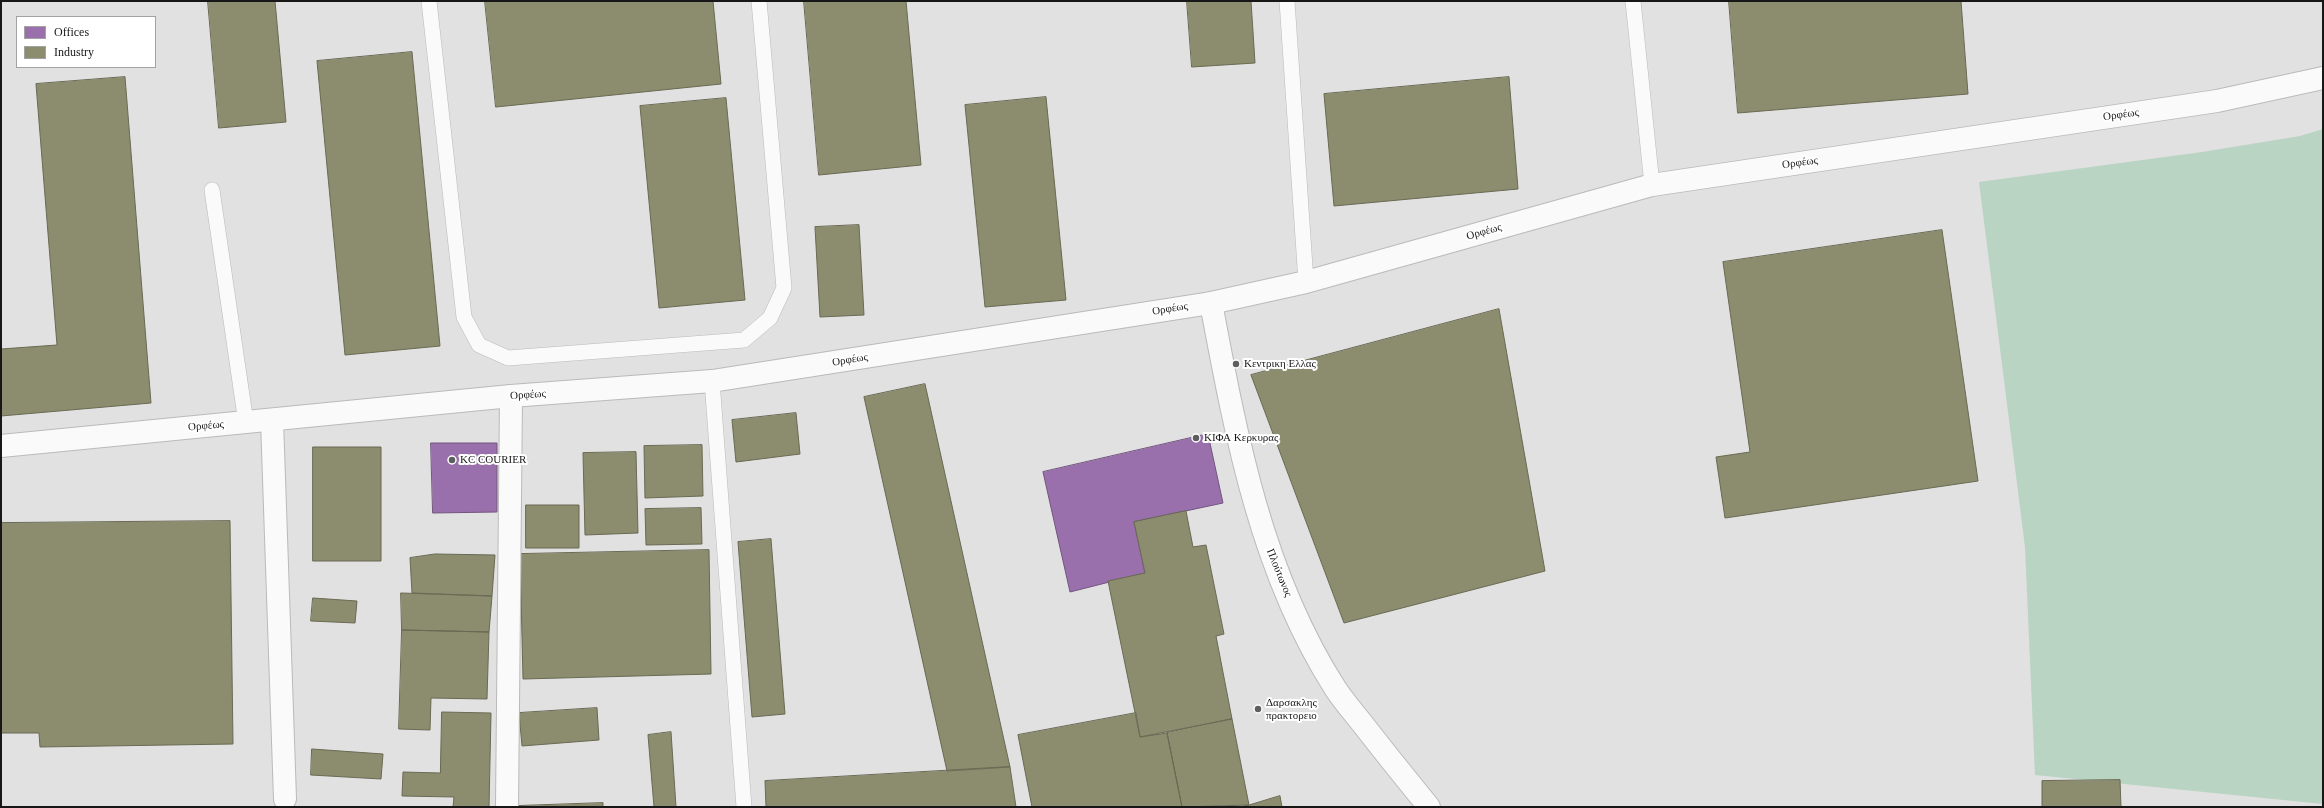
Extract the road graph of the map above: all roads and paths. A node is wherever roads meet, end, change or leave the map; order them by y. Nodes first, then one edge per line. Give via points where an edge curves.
1 (430, 1) edge
2 (759, 1) edge
3 (1287, 1) edge
4 (1633, 1) edge
5 (2323, 78) edge
6 (1652, 185) junction
7 (212, 190) dead end
8 (1306, 282) junction
9 (1211, 303) junction
10 (712, 381) junction
11 (511, 396) junction
12 (272, 420) junction
13 (246, 422) junction
14 (1, 446) edge
15 (285, 799) dead end
16 (507, 807) edge
17 (744, 807) edge
18 (1429, 807) edge

1 - 2 lane via 464,317 479,345 508,358 744,340 770,318 784,288
3 - 8 lane
4 - 6 lane
5 - 6 street, Ορφέως via 2217,101
6 - 8 street, Ορφέως
7 - 13 lane
8 - 9 street, Ορφέως
9 - 10 street, Ορφέως
9 - 18 street, Πλούτωνος via 1236,435 1251,494 1276,570 1306,636 1336,689
10 - 11 street, Ορφέως
10 - 17 lane
11 - 12 street, Ορφέως
11 - 16 street
12 - 13 street, Ορφέως
12 - 15 street
13 - 14 street, Ορφέως

